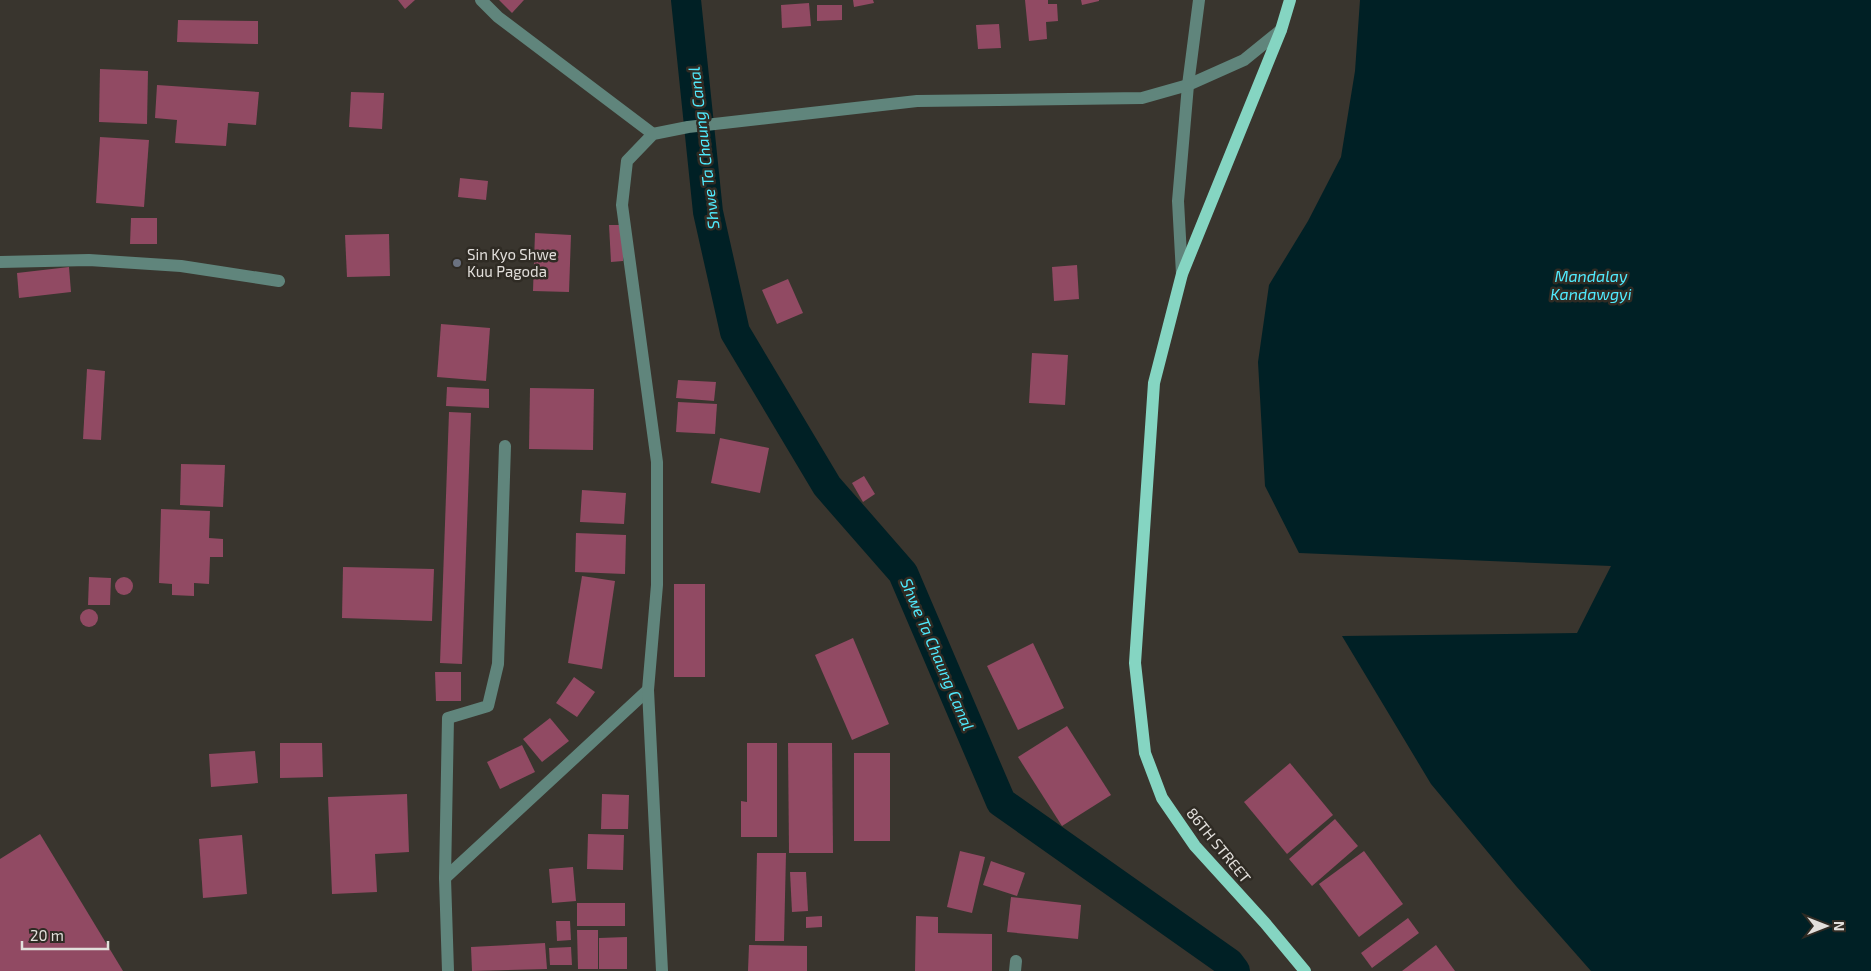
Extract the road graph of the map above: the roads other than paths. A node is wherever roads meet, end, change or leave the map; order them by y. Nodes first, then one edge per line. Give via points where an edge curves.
1 (481, 0) edge
2 (1199, 0) edge
3 (1290, 0) edge
4 (1281, 30) junction
5 (1188, 85) junction
6 (654, 134) junction
7 (0, 262) edge
8 (1182, 274) junction
9 (279, 281) dead end
10 (505, 446) dead end
11 (648, 690) junction
12 (445, 878) junction
13 (448, 971) edge
14 (662, 971) edge
15 (1305, 971) edge

1 - 6 street
2 - 5 street
3 - 4 main road, 86TH STREET
4 - 5 street via 1244,60
4 - 8 main road, 86TH STREET
5 - 6 street via 1142,98 917,101 688,127
5 - 8 street via 1178,201
6 - 11 street via 627,161 622,205 657,462 657,586
7 - 9 street via 90,260 181,266
8 - 15 main road, 86TH STREET via 1154,383 1135,663 1145,753 1162,798 1195,846
10 - 12 street via 498,664 488,706 448,718
11 - 12 street
11 - 14 street
12 - 13 street

